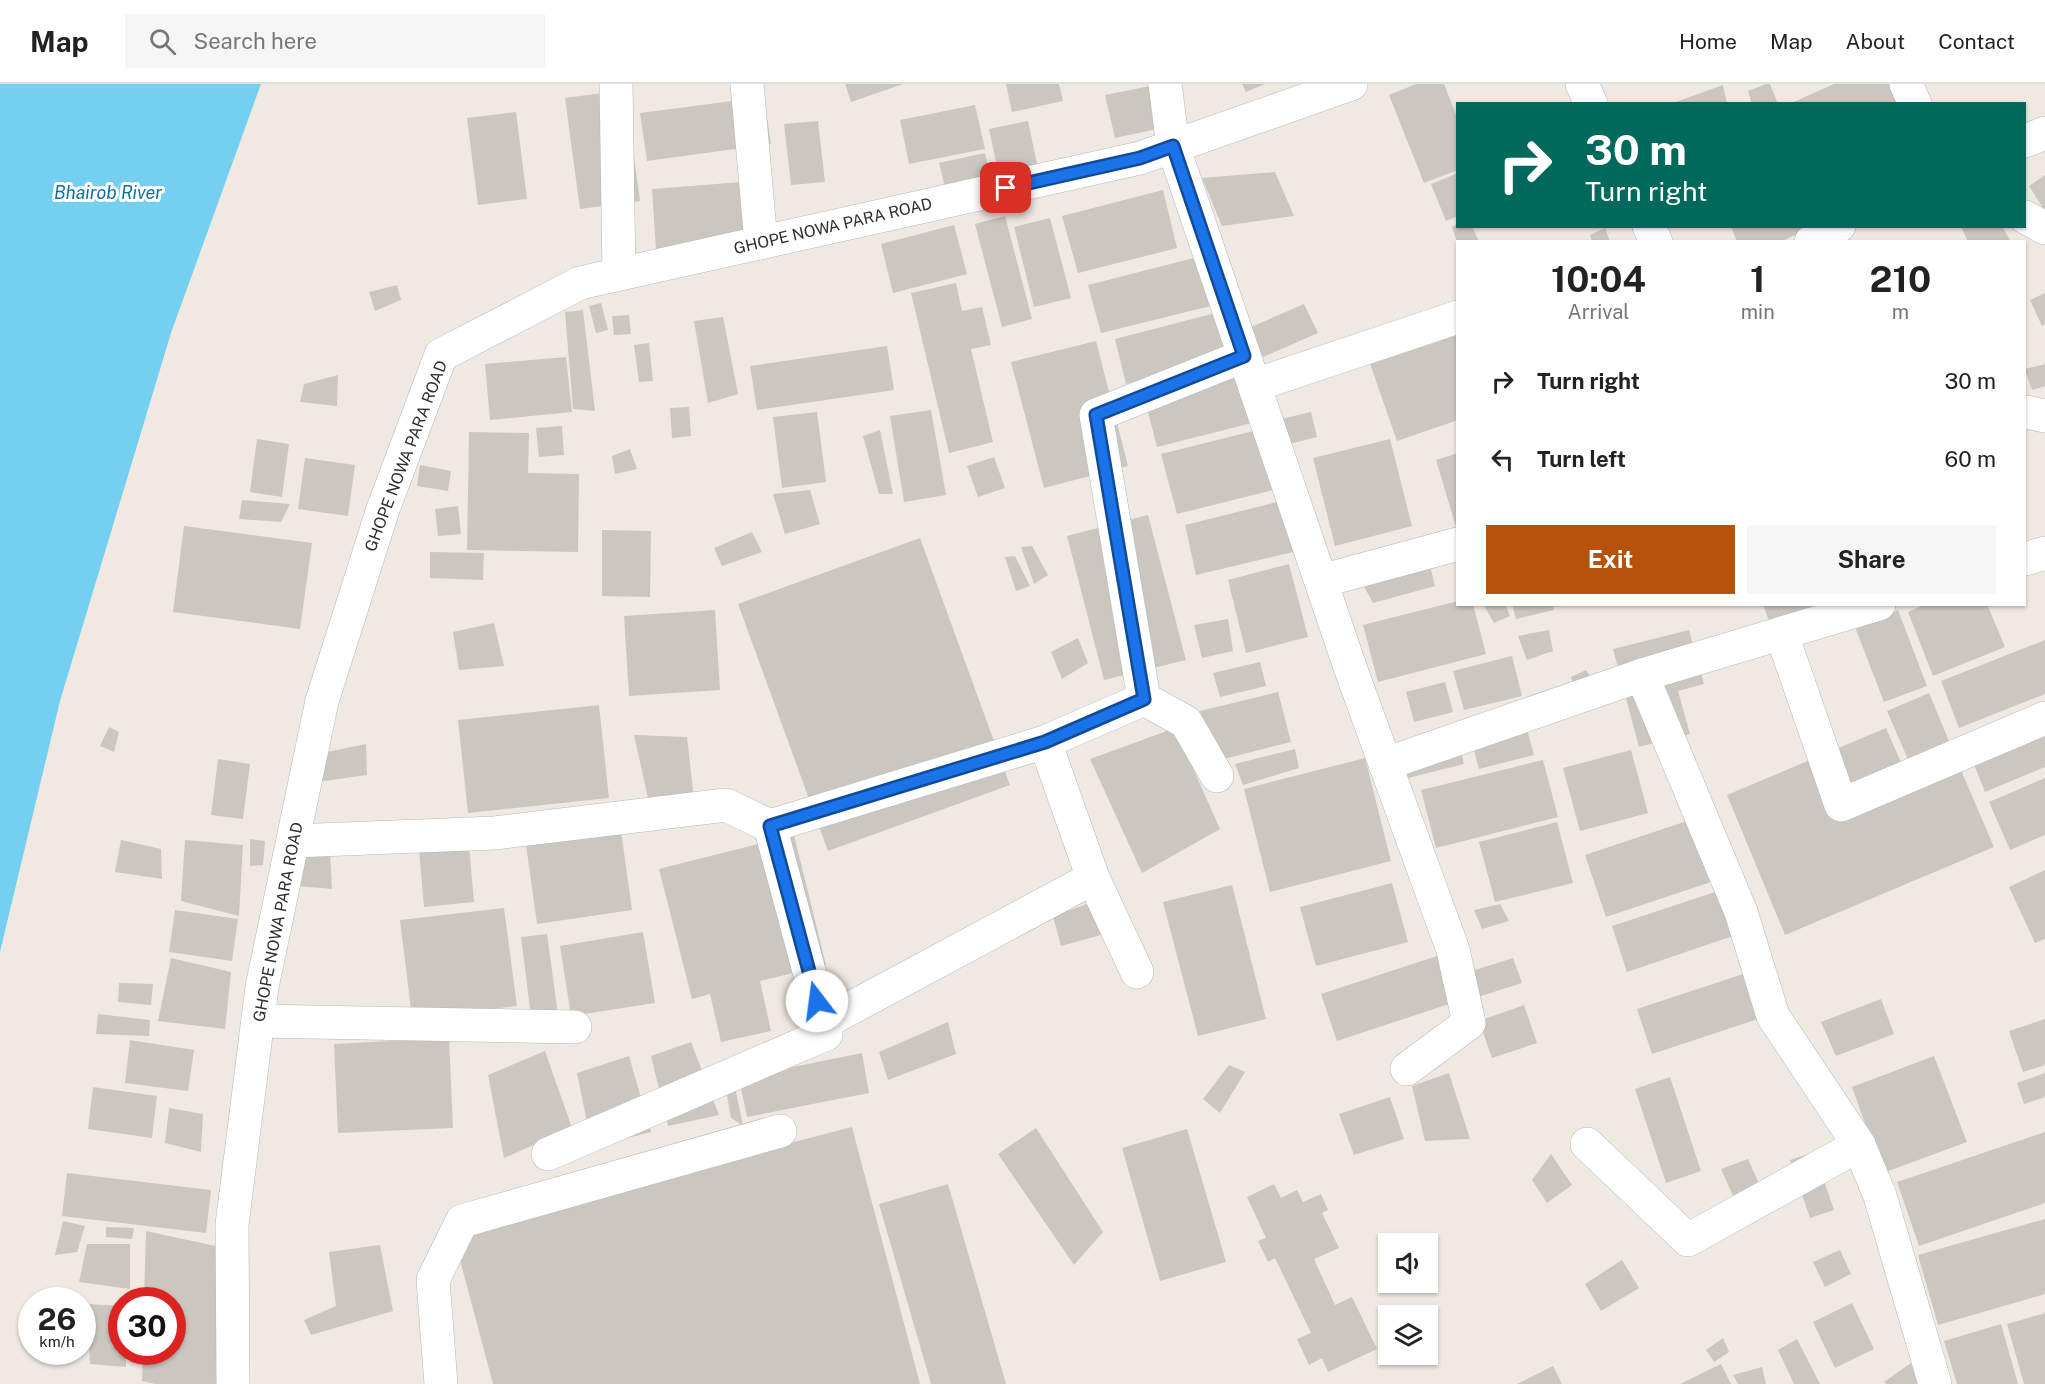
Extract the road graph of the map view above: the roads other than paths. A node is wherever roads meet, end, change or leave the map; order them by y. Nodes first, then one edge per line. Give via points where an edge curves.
1 (616, 84) edge
2 (747, 84) edge
3 (1165, 84) edge
4 (1350, 84) edge
5 (1582, 84) edge
6 (1906, 84) edge
7 (1590, 102) edge
8 (1914, 102) edge
9 (2045, 134) edge
10 (2026, 141) edge
11 (1173, 146) junction
12 (2026, 218) edge
13 (1836, 228) edge
14 (2045, 228) edge
15 (1814, 240) edge
16 (761, 243) junction
17 (619, 274) junction
18 (1456, 318) edge
19 (1250, 370) junction
20 (2026, 412) edge
21 (2045, 416) edge
22 (1456, 545) edge
23 (2045, 553) edge
24 (2026, 559) edge
25 (1321, 581) junction
26 (1873, 606) edge
27 (1782, 635) junction
28 (1642, 675) junction
29 (1144, 699) junction
30 (2045, 718) edge
31 (1045, 742) junction
32 (1385, 764) junction
33 (1217, 776) dead end
34 (770, 826) junction
35 (293, 842) junction
36 (1093, 878) junction
37 (1137, 972) dead end
38 (258, 1021) junction
39 (823, 1023) junction
40 (575, 1027) dead end
41 (1407, 1069) dead end
42 (780, 1131) dead end
43 (1587, 1144) dead end
44 (1859, 1145) junction
45 (548, 1154) dead end
46 (233, 1384) edge
47 (441, 1384) edge
48 (1935, 1384) edge

1 - 17 street
2 - 16 street
3 - 11 street
4 - 11 street, GHOPE NOWA PARA ROAD
5 - 7 street
6 - 8 street
9 - 10 street
11 - 16 street, GHOPE NOWA PARA ROAD via 1140,158
11 - 19 street
12 - 14 street
13 - 15 street
16 - 17 street, GHOPE NOWA PARA ROAD
17 - 35 street, GHOPE NOWA PARA ROAD via 580,282 441,355 383,509 326,690
18 - 19 street
19 - 25 street
19 - 29 street via 1096,415
20 - 21 street
22 - 25 street
23 - 24 street
25 - 32 street
26 - 27 street
27 - 28 street
27 - 30 street via 1841,805
28 - 32 street
28 - 44 street via 1740,912 1773,1016
29 - 31 street
29 - 33 street via 1186,722
31 - 34 street
31 - 36 street
32 - 41 street via 1453,950 1469,1023
34 - 35 street via 726,805 495,833
34 - 39 street
35 - 38 street, GHOPE NOWA PARA ROAD
36 - 37 street
36 - 39 street
38 - 40 street
38 - 46 street, GHOPE NOWA PARA ROAD via 232,1225
39 - 45 street via 826,1034
42 - 47 street via 462,1221 432,1280
43 - 44 street via 1688,1240
44 - 48 street via 1880,1196

